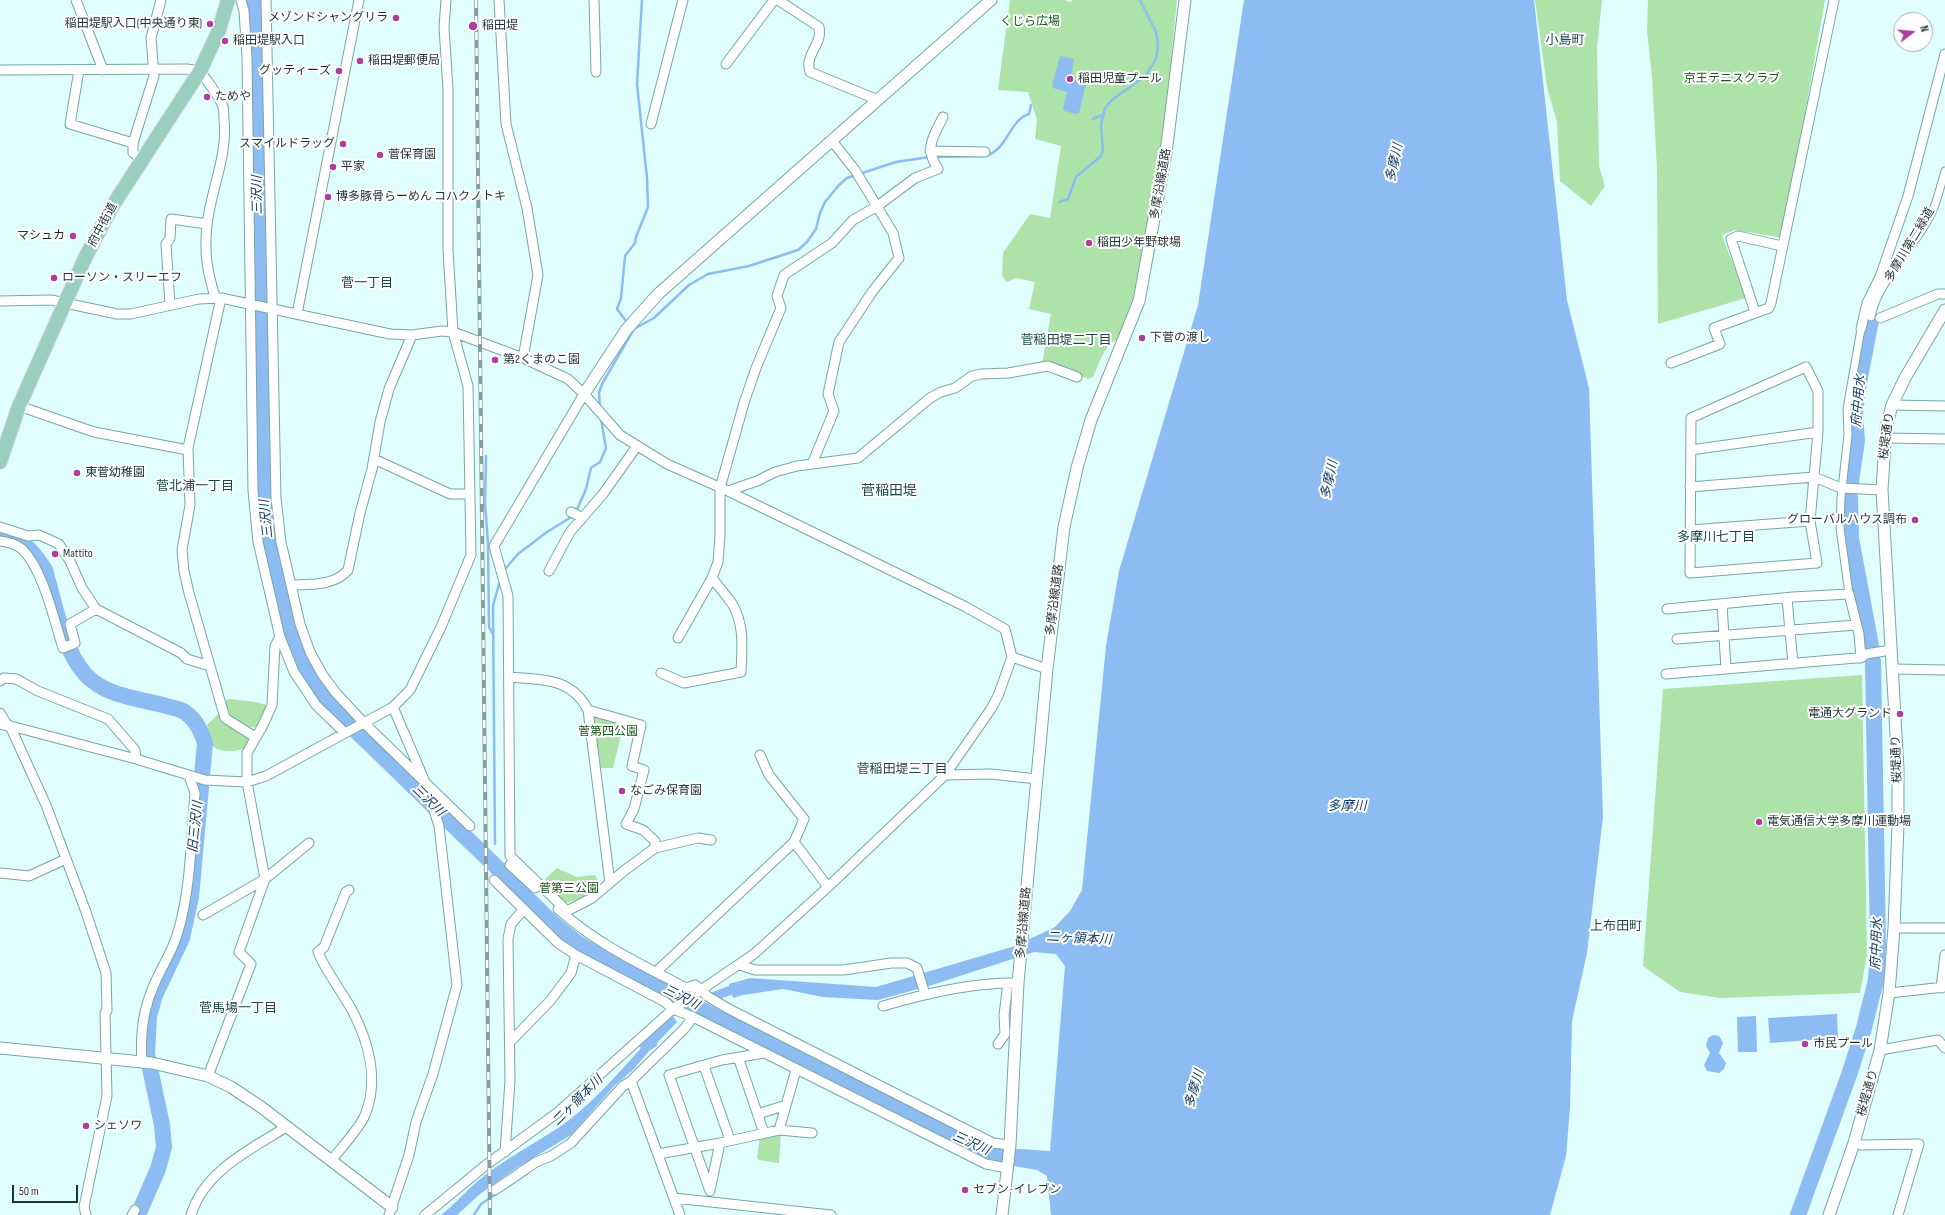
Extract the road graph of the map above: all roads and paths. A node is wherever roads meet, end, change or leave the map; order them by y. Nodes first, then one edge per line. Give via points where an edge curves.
1 (76, 0) edge
2 (161, 0) edge
3 (228, 0) edge
4 (241, 0) edge
5 (266, 0) edge
6 (359, 0) edge
7 (446, 0) edge
8 (499, 0) edge
9 (594, 0) edge
10 (683, 0) edge
11 (774, 0) edge
12 (778, 0) edge
13 (990, 0) edge
14 (1185, 0) edge
15 (1834, 0) edge
16 (1945, 54) edge
17 (726, 64) dead end
18 (153, 69) junction
19 (0, 70) edge
20 (79, 70) junction
21 (103, 70) junction
22 (200, 71) junction
23 (596, 72) dead end
24 (878, 100) junction
25 (943, 117) dead end
26 (651, 124) dead end
27 (832, 141) junction
28 (133, 143) junction
29 (985, 152) dead end
30 (931, 156) junction
31 (142, 160) junction
32 (1945, 171) edge
33 (876, 206) junction
34 (207, 224) junction
35 (1782, 246) junction
36 (1945, 294) edge
37 (218, 298) junction
38 (0, 301) edge
39 (64, 304) junction
40 (250, 304) junction
41 (170, 305) junction
42 (273, 308) junction
43 (1945, 310) edge
44 (1754, 312) junction
45 (298, 314) junction
46 (1875, 317) joint
47 (1861, 329) joint
48 (453, 332) junction
49 (412, 335) junction
50 (523, 358) junction
51 (1671, 363) dead end
52 (1077, 377) dead end
53 (584, 394) junction
54 (1892, 404) junction
55 (19, 406) junction
56 (1945, 406) edge
57 (1818, 432) junction
58 (1885, 438) junction
59 (1945, 439) edge
60 (637, 446) junction
61 (188, 450) junction
62 (1691, 450) junction
63 (374, 459) junction
64 (0, 462) edge
65 (812, 464) junction
66 (1814, 477) junction
67 (1690, 487) junction
68 (1842, 488) junction
69 (724, 490) junction
70 (1882, 490) junction
71 (470, 494) junction
72 (1810, 521) junction
73 (0, 527) edge
74 (1690, 530) junction
75 (0, 541) edge
76 (549, 571) dead end
77 (712, 578) junction
78 (291, 585) junction
79 (1849, 594) junction
80 (1787, 598) junction
81 (1722, 604) junction
82 (1667, 609) dead end
83 (96, 610) junction
84 (1856, 625) junction
85 (1790, 631) junction
86 (1724, 636) junction
87 (280, 637) junction
88 (678, 638) dead end
89 (1677, 639) dead end
90 (1891, 650) junction
91 (1012, 657) junction
92 (1861, 658) junction
93 (1793, 664) junction
94 (210, 666) junction
95 (1046, 669) junction
96 (1726, 669) junction
97 (1893, 669) junction
98 (1945, 670) edge
99 (661, 673) dead end
100 (1666, 674) dead end
101 (509, 677) junction
102 (0, 681) edge
103 (393, 707) junction
104 (588, 710) junction
105 (0, 713) edge
106 (364, 723) junction
107 (6, 725) edge
108 (345, 733) junction
109 (255, 737) junction
110 (760, 755) dead end
111 (136, 759) junction
112 (944, 775) junction
113 (192, 777) junction
114 (1037, 779) junction
115 (247, 782) junction
116 (425, 782) junction
117 (470, 826) dead end
118 (711, 840) dead end
119 (794, 842) junction
120 (309, 843) dead end
121 (655, 848) junction
122 (66, 859) junction
123 (510, 865) dead end
124 (0, 873) edge
125 (265, 879) junction
126 (494, 880) dead end
127 (610, 883) junction
128 (828, 887) junction
129 (349, 890) dead end
130 (523, 910) junction
131 (203, 916) dead end
132 (1894, 928) junction
133 (1945, 928) edge
134 (576, 955) junction
135 (1945, 955) edge
136 (740, 965) junction
137 (656, 972) junction
138 (1015, 980) junction
139 (1943, 988) edge
140 (698, 992) junction
141 (1889, 993) junction
142 (925, 994) junction
143 (882, 1006) dead end
144 (675, 1008) junction
145 (693, 1017) junction
146 (510, 1042) junction
147 (998, 1044) dead end
148 (0, 1048) edge
149 (1945, 1048) edge
150 (1880, 1050) junction
151 (764, 1053) junction
152 (738, 1057) junction
153 (107, 1058) junction
154 (147, 1063) junction
155 (704, 1066) junction
156 (796, 1070) junction
157 (208, 1076) junction
158 (631, 1081) junction
159 (786, 1104) junction
160 (758, 1114) junction
161 (286, 1126) junction
162 (779, 1130) junction
163 (764, 1132) junction
164 (812, 1133) dead end
165 (730, 1140) junction
166 (720, 1143) junction
167 (1854, 1143) junction
168 (1009, 1146) junction
169 (694, 1147) junction
170 (505, 1152) junction
171 (658, 1154) junction
172 (331, 1161) junction
173 (1007, 1167) junction
174 (496, 1190) dead end
175 (710, 1191) junction
176 (674, 1198) junction
177 (710, 1203) junction
178 (390, 1211) edge
179 (86, 1215) edge
180 (191, 1215) edge
181 (425, 1215) edge
182 (680, 1215) edge
183 (831, 1215) edge
184 (1002, 1215) edge
185 (1829, 1215) edge
186 (1898, 1215) edge

1 - 21 street
2 - 18 street via 151,38
3 - 22 main road, 府中街道 via 219,30
4 - 40 street via 247,57
5 - 42 street
6 - 45 street
7 - 48 street via 444,27 448,90 448,250
8 - 50 street via 506,124 527,208 538,276
9 - 23 street
10 - 26 street
11 - 17 street
12 - 24 street via 820,27 820,39 808,62 810,72
13 - 24 street
14 - 95 street, 多摩沿線道路 via 1166,153 1147,263 1139,301 1091,420 1077,468 1064,527
15 - 35 street
16 - 47 street via 1910,190 1880,277 1867,303
18 - 21 street
18 - 22 street
18 - 28 street via 154,76
19 - 20 street
20 - 21 street
20 - 28 street via 70,124
22 - 31 main road, 府中街道
22 - 34 street via 223,105 225,130 222,160
24 - 27 street
25 - 30 street via 930,144
27 - 33 street via 857,173
27 - 53 street via 658,294 626,330
28 - 31 street via 133,153
29 - 30 street
30 - 33 street via 938,169 915,178
31 - 39 main road, 府中街道 via 113,205
32 - 46 street, 多摩川第二緑道 via 1932,212 1877,298
33 - 65 street via 893,233 899,258 872,292 839,342 828,394 834,411
33 - 69 street via 853,220 832,243 784,275 777,296 781,308 744,403
34 - 37 street via 207,270
34 - 41 street via 171,219 170,238 166,244
35 - 44 street via 1771,303 1768,308
35 - 44 street via 1738,236 1731,239
36 - 46 street via 1938,294
37 - 40 street
37 - 41 street
37 - 61 street
38 - 39 street via 51,300
39 - 41 street via 117,314 131,314
39 - 55 main road, 府中街道
40 - 42 street
40 - 87 street via 255,522
42 - 45 street
42 - 78 street via 277,510
43 - 54 street, 桜堤通り
44 - 51 street via 1714,328 1720,344
45 - 49 street via 390,334
47 - 68 street via 1846,409 1848,435
48 - 49 street
48 - 50 street
48 - 71 street via 468,386
49 - 63 street via 389,390
50 - 53 street via 568,379
52 - 65 street via 1048,366 972,376 956,388 930,398 858,458
53 - 60 street via 620,435
53 - 101 street via 494,546 508,596
54 - 56 street
54 - 58 street, 桜堤通り
55 - 61 street via 94,432
55 - 64 main road, 府中街道
57 - 62 street
57 - 62 street via 1818,391 1806,367 1691,418
57 - 66 street
58 - 59 street
58 - 70 street, 桜堤通り
60 - 69 street via 667,464
60 - 76 street via 603,494 576,515
61 - 94 street via 190,505 183,546 184,571
62 - 67 street
63 - 71 street via 450,494
63 - 78 street via 348,570 342,577 329,582
65 - 69 street via 775,472 757,481
66 - 67 street
66 - 68 street
66 - 72 street
67 - 74 street
68 - 70 street
68 - 79 street via 1840,528
69 - 77 street via 718,562
69 - 91 street via 964,606 1005,629
70 - 90 street, 桜堤通り
71 - 103 street via 470,555 441,627 410,690
72 - 74 street
72 - 74 street via 1817,563 1690,573
73 - 83 street via 28,536 39,535 59,544
75 - 83 street via 14,544 30,558 39,574 63,648 75,643 70,624
77 - 88 street
77 - 99 street via 732,603 737,614 742,639 741,672 684,683
78 - 106 street via 310,652 336,693
79 - 80 street
79 - 84 street
80 - 81 street
80 - 85 street
81 - 82 street
81 - 86 street
83 - 94 street via 182,653 187,659
84 - 85 street
84 - 92 street
85 - 86 street
85 - 93 street
86 - 89 street
86 - 96 street
87 - 108 street via 298,677 316,705
87 - 109 street via 275,646 272,704
90 - 92 street via 1866,654
90 - 97 street, 桜堤通り
91 - 95 street
91 - 112 street via 991,709
92 - 93 street
93 - 96 street
94 - 109 street via 225,718
95 - 114 street, 多摩沿線道路
96 - 100 street
97 - 98 street
97 - 132 street, 桜堤通り via 1898,769
101 - 104 street via 552,681 572,689
101 - 127 street via 510,856 567,911 592,898
102 - 111 street via 4,678 16,679 38,691 108,719 134,750
103 - 106 street
103 - 116 street
104 - 121 street via 641,725 632,766 644,770 634,809 626,824 643,830 655,841
104 - 127 street
105 - 107 street
106 - 108 street
106 - 116 street
107 - 111 street
107 - 122 street via 46,805
108 - 115 street via 266,776
109 - 115 street via 247,753
110 - 119 street via 769,775 804,819
111 - 113 street
112 - 114 street via 991,774
112 - 128 street
113 - 115 street
113 - 154 street via 195,793 184,903 177,935 153,985 145,1010 141,1047
114 - 138 street, 多摩沿線道路 via 1024,919
115 - 125 street
116 - 117 street
116 - 178 street via 439,826 458,985 433,1074 416,1122 409,1155
118 - 121 street via 698,838
119 - 128 street
119 - 137 street
120 - 125 street
121 - 127 street
122 - 124 street via 29,876
122 - 153 street via 106,973
123 - 137 street via 569,919 600,942
125 - 131 street
125 - 157 street via 239,952 251,964
126 - 130 street
128 - 136 street
129 - 172 street via 324,947 318,952 324,968 353,1011 361,1029 371,1065 371,1086 365,1116
130 - 134 street via 558,943
130 - 146 street via 511,924 508,940
132 - 133 street
132 - 141 street, 桜堤通り
134 - 144 street
134 - 146 street via 571,973 550,1001
135 - 139 street
136 - 140 street
136 - 142 street via 755,970 844,970 907,963 917,968
137 - 140 street via 686,988 695,985
138 - 142 street
138 - 147 street via 1004,1015 1005,1034
138 - 168 street, 多摩沿線道路
139 - 141 street
140 - 144 street
140 - 168 street via 973,1133 994,1143
141 - 150 street, 桜堤通り
142 - 143 street
144 - 145 street
144 - 170 street via 557,1113
145 - 151 street
145 - 158 street
146 - 170 street
148 - 153 street
149 - 150 street via 1938,1040
150 - 167 street, 桜堤通り
151 - 152 street
151 - 156 street
152 - 155 street
152 - 160 street
153 - 154 street
153 - 179 street via 107,1096 84,1207
154 - 157 street
155 - 165 street
155 - 169 street via 669,1075
156 - 159 street
156 - 173 street via 986,1164
157 - 161 street via 231,1087
158 - 171 street
158 - 174 street via 623,1086 571,1143 536,1162
159 - 160 street
159 - 162 street
160 - 163 street
161 - 172 street
161 - 180 street via 222,1169 207,1185
162 - 163 street
162 - 164 street
163 - 165 street
165 - 166 street
166 - 169 street
166 - 175 street
167 - 185 street, 桜堤通り
167 - 186 street via 1919,1144
168 - 173 street, 多摩沿線道路
169 - 171 street
169 - 175 street
170 - 181 street
171 - 176 street
172 - 178 street
173 - 184 street, 多摩沿線道路
175 - 177 street
176 - 177 street
176 - 182 street
177 - 183 street

